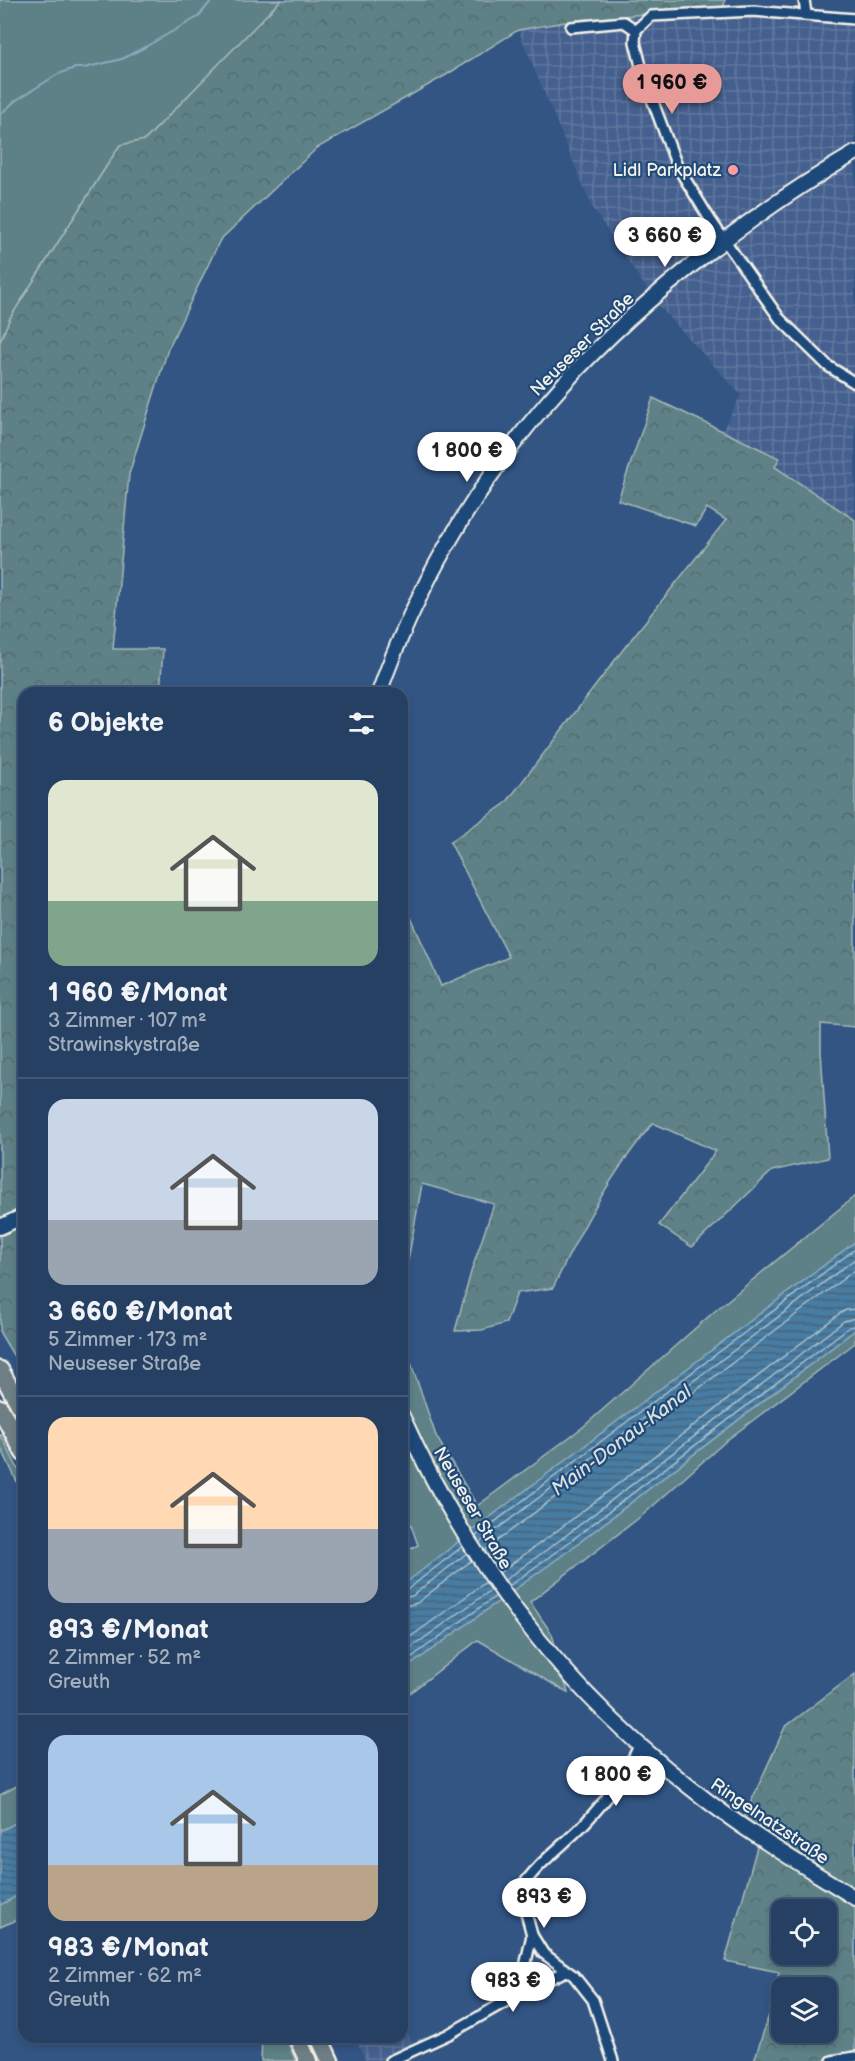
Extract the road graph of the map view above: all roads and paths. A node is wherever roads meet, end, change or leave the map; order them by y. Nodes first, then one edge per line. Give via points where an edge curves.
1 (804, 0) edge
2 (806, 14) junction
3 (855, 19) edge
4 (571, 27) dead end
5 (636, 30) junction
6 (855, 153) edge
7 (724, 241) junction
8 (855, 383) edge
9 (381, 687) edge
10 (18, 1219) edge
11 (0, 1227) edge
12 (0, 1370) edge
13 (18, 1402) edge
14 (0, 1408) edge
15 (408, 1429) edge
16 (18, 1442) edge
17 (518, 1615) joint
18 (639, 1745) junction
19 (855, 1898) edge
20 (532, 1935) junction
21 (566, 1971) junction
22 (519, 1994) junction
23 (300, 2043) edge
24 (322, 2043) edge
25 (855, 2057) edge
26 (308, 2061) edge
27 (330, 2061) edge
28 (390, 2061) edge
29 (614, 2061) edge
30 (832, 2061) edge

1 - 2 street
2 - 3 street
2 - 5 street via 753,11 651,16
4 - 5 street via 624,22
5 - 7 street via 644,78 677,166
6 - 7 main road, Neuseser Straße
7 - 8 street via 780,319 828,366
7 - 9 main road, Neuseser Straße via 620,329 562,386 525,430 482,489 446,549 412,613
10 - 11 main road
12 - 13 highway
14 - 16 highway
15 - 17 main road, Neuseser Straße via 453,1516
17 - 18 main road, Ringelnatzstraße via 579,1686
18 - 19 main road, Ringelnatzstraße via 733,1820
18 - 20 street via 616,1785 584,1824 525,1881 520,1890
20 - 21 street via 543,1953
20 - 22 street
21 - 22 street
21 - 29 street via 593,2000
22 - 28 street via 449,2034
23 - 26 highway
24 - 27 highway
25 - 30 street

